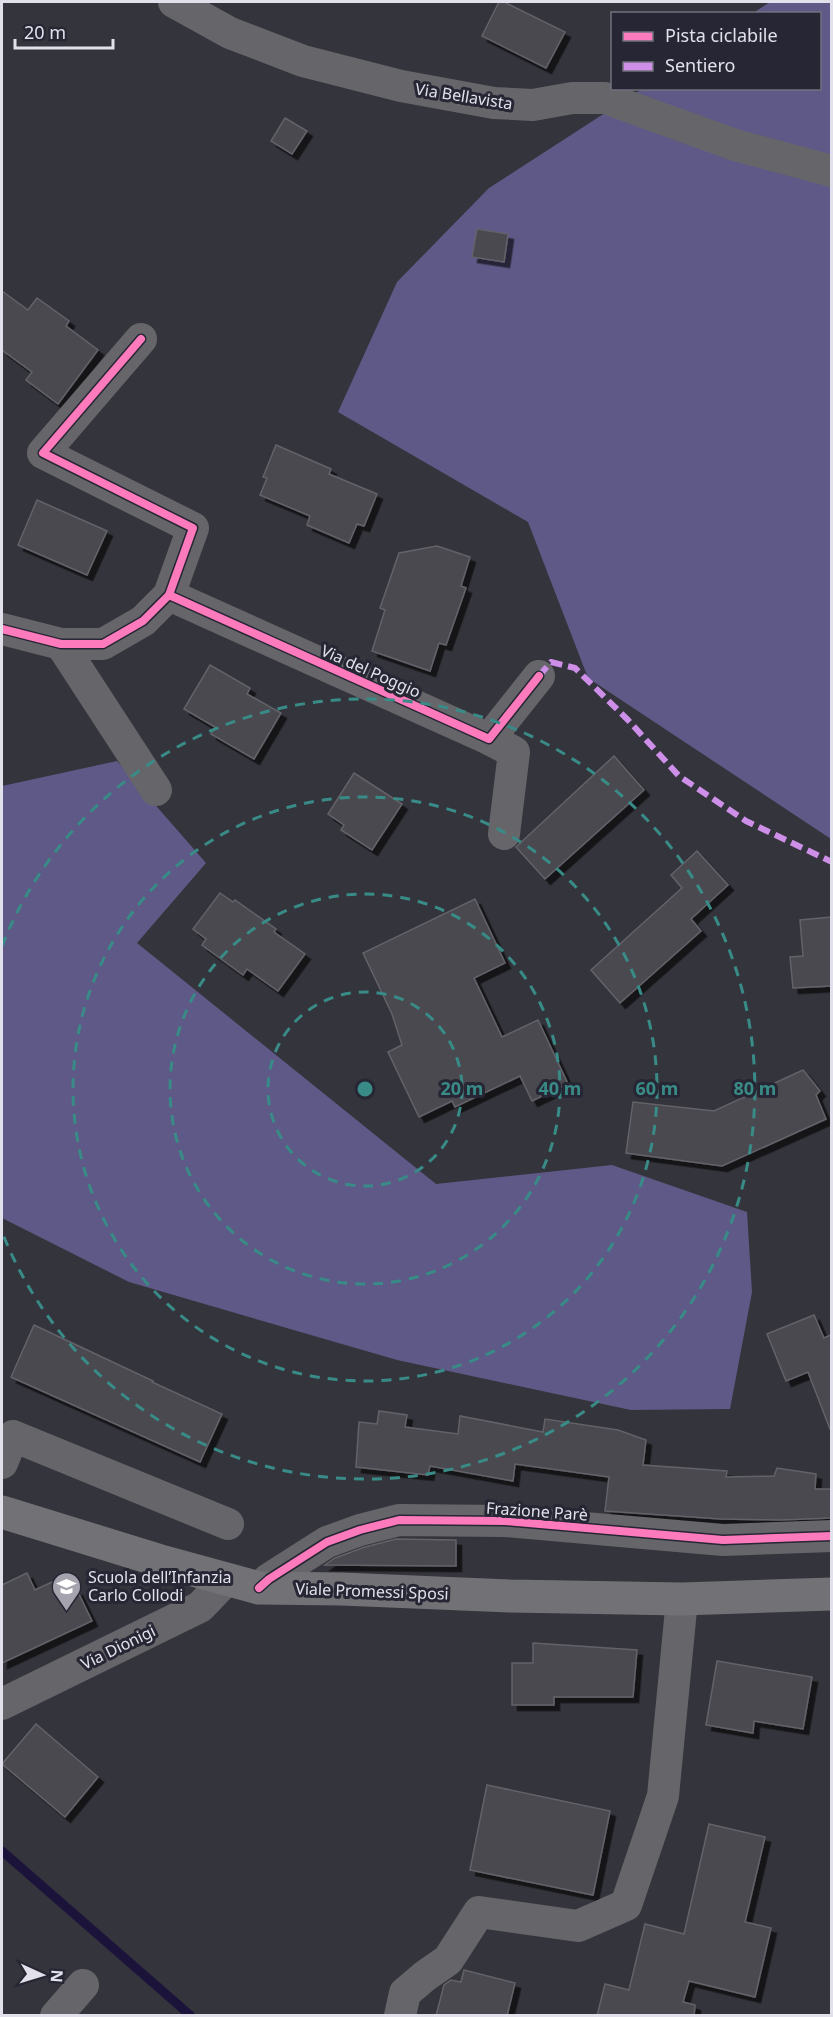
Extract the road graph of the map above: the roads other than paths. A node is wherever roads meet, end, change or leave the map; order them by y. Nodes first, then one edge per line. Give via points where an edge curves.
1 (174, 2) edge
2 (831, 171) edge
3 (141, 339) dead end
4 (169, 595) junction
5 (2, 629) edge
6 (62, 644) junction
7 (539, 676) dead end
8 (489, 739) junction
9 (156, 790) dead end
10 (504, 834) dead end
11 (2, 1462) edge
12 (2, 1512) edge
13 (228, 1524) dead end
14 (831, 1536) edge
15 (226, 1580) junction
16 (259, 1588) junction
17 (831, 1594) edge
18 (682, 1599) junction
19 (2, 1704) edge
20 (83, 1985) dead end
21 (56, 2016) edge
22 (400, 2016) edge

1 - 2 street, Via Bellavista via 230,33 303,61 494,104 533,105 572,98 605,98 735,145
3 - 4 street via 43,453 193,528
4 - 6 street via 143,621 103,644
4 - 8 street, Via del Poggio
5 - 6 street
6 - 9 street
7 - 8 street
8 - 10 street, Via del Poggio via 514,752
11 - 13 street via 13,1436
12 - 15 main road, Viale Promessi Sposi
14 - 16 street, Frazione Parè via 723,1540 504,1521 399,1520 327,1542
15 - 16 main road, Viale Promessi Sposi
15 - 19 street, Via Dionigi via 200,1606
16 - 18 main road, Viale Promessi Sposi
17 - 18 main road, Viale Promessi Sposi
18 - 22 street via 663,1796 626,1905 578,1926 479,1912 448,1960 405,1994
20 - 21 street

